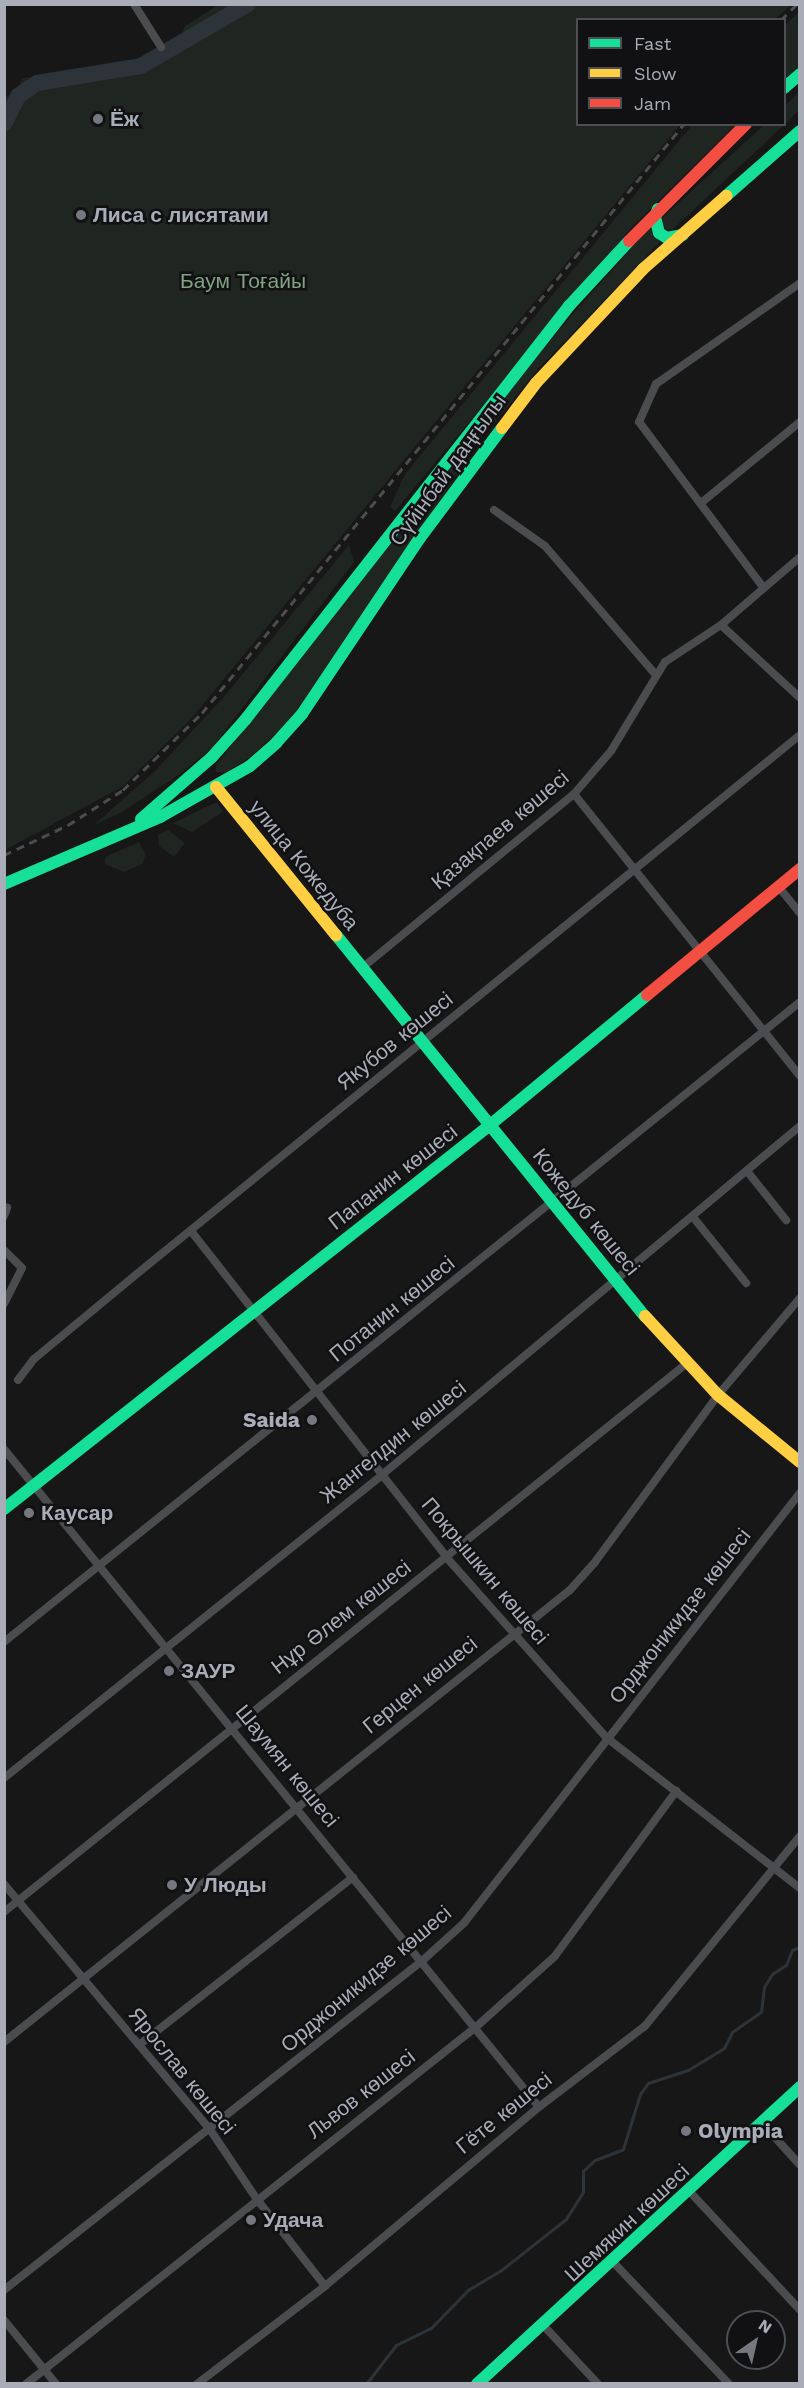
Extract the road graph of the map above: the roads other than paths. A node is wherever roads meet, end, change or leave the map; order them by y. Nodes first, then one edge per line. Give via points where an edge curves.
1 (134, 4) edge
2 (161, 47) dead end
3 (744, 126) edge
4 (800, 131) edge
5 (658, 209) junction
6 (683, 235) junction
7 (800, 283) edge
8 (800, 422) edge
9 (701, 503) junction
10 (494, 510) dead end
11 (800, 557) edge
12 (763, 586) junction
13 (721, 625) junction
14 (656, 675) junction
15 (800, 698) edge
16 (800, 735) edge
17 (216, 787) junction
18 (574, 794) junction
19 (135, 824) junction
20 (635, 868) junction
21 (800, 869) edge
22 (4, 884) edge
23 (778, 886) junction
24 (800, 913) edge
25 (701, 949) junction
26 (362, 968) junction
27 (800, 1002) edge
28 (764, 1031) junction
29 (422, 1043) junction
30 (800, 1076) edge
31 (490, 1125) junction
32 (800, 1126) edge
33 (747, 1171) junction
34 (553, 1203) junction
35 (693, 1217) junction
36 (786, 1220) dead end
37 (191, 1231) junction
38 (4, 1250) edge
39 (617, 1282) junction
40 (746, 1284) dead end
41 (800, 1298) edge
42 (4, 1304) edge
43 (252, 1311) junction
44 (687, 1364) junction
45 (18, 1380) dead end
46 (317, 1393) junction
47 (718, 1395) junction
48 (4, 1449) edge
49 (800, 1461) edge
50 (383, 1474) junction
51 (34, 1485) junction
52 (800, 1493) edge
53 (4, 1509) edge
54 (447, 1558) junction
55 (101, 1565) junction
56 (512, 1633) junction
57 (4, 1642) edge
58 (169, 1649) junction
59 (232, 1726) junction
60 (607, 1738) junction
61 (4, 1778) edge
62 (676, 1791) junction
63 (297, 1807) junction
64 (800, 1836) edge
65 (774, 1869) junction
66 (352, 1877) junction
67 (4, 1884) edge
68 (800, 1888) edge
69 (18, 1900) junction
70 (4, 1912) edge
71 (422, 1961) junction
72 (82, 1980) junction
73 (476, 2027) junction
74 (4, 2042) edge
75 (139, 2045) junction
76 (800, 2087) edge
77 (538, 2107) junction
78 (762, 2123) junction
79 (209, 2128) junction
80 (800, 2165) edge
81 (690, 2192) junction
82 (256, 2198) junction
83 (613, 2262) junction
84 (325, 2286) junction
85 (4, 2290) edge
86 (800, 2310) edge
87 (4, 2320) edge
88 (543, 2325) junction
89 (44, 2369) junction
90 (26, 2384) edge
91 (56, 2384) edge
92 (197, 2384) edge
93 (477, 2384) edge
94 (598, 2384) edge
95 (729, 2384) edge

1 - 2 street
3 - 5 main road, Сүйінбай даңғылы
4 - 6 main road, Сүйінбай даңғылы
5 - 6 main road via 655,217 659,233 667,238
5 - 19 main road, Сүйінбай даңғылы via 562,314 245,720 212,757
6 - 17 main road, Сүйінбай даңғылы via 590,322 536,383 420,538 302,714 250,766
7 - 9 street via 656,384 639,422
8 - 9 street
9 - 12 street
10 - 14 street via 545,546
11 - 12 street, Қазақпаев көшесі
12 - 13 street, Қазақпаев көшесі
13 - 14 street, Қазақпаев көшесі via 665,662
13 - 15 street
14 - 18 street, Қазақпаев көшесі via 611,751
16 - 20 street, Якубов көшесі
17 - 19 main road, Сүйінбай даңғылы via 160,817
17 - 26 main road, улица Кожедуба
18 - 20 street
18 - 26 street, Қазақпаев көшесі
19 - 22 main road, Сүйінбай даңғылы
20 - 25 street
20 - 29 street, Якубов көшесі
21 - 23 main road, Папанин көшесі
23 - 24 street
23 - 25 main road, Папанин көшесі
25 - 28 street
25 - 31 main road, Папанин көшесі
26 - 29 main road, Кожедуб көшесі
27 - 28 street, Потанин көшесі
28 - 30 street
28 - 34 street, Потанин көшесі
29 - 31 main road, Кожедуб көшесі
29 - 37 street, Якубов көшесі
31 - 34 main road, Кожедуб көшесі
31 - 43 main road, Папанин көшесі
32 - 33 street, Жангелдин көшесі
33 - 35 street, Жангелдин көшесі
33 - 36 street
34 - 39 main road, Кожедуб көшесі
34 - 46 street, Потанин көшесі
35 - 39 street, Жангелдин көшесі
35 - 40 street
37 - 43 street, Покрышкин көшесі
37 - 45 street, Якубов көшесі via 34,1359
38 - 42 street via 22,1268
39 - 44 main road, Кожедуб көшесі
39 - 50 street, Жангелдин көшесі
41 - 47 street, Герцен көшесі
43 - 46 street, Покрышкин көшесі
43 - 51 main road, Папанин көшесі
44 - 47 main road, Кожедуб көшесі
44 - 54 street, Нұр Әлем көшесі
46 - 50 street, Покрышкин көшесі
46 - 55 street, Потанин көшесі
47 - 49 main road, Кожедуб көшесі
47 - 56 street, Герцен көшесі via 595,1562 570,1590
48 - 51 street, Шаумян көшесі
50 - 54 street, Покрышкин көшесі
50 - 58 street, Жангелдин көшесі
51 - 53 main road, Папанин көшесі
51 - 55 street, Шаумян көшесі
52 - 60 street, Орджоникидзе көшесі
54 - 56 street, Покрышкин көшесі
54 - 59 street, Нұр Әлем көшесі
55 - 57 street, Потанин көшесі
55 - 58 street, Шаумян көшесі
56 - 60 street, Покрышкин көшесі
56 - 63 street, Герцен көшесі
58 - 59 street, Шаумян көшесі
58 - 61 street, Жангелдин көшесі
59 - 63 street, Шаумян көшесі
59 - 69 street, Нұр Әлем көшесі
60 - 62 street, Покрышкин көшесі
60 - 71 street, Орджоникидзе көшесі via 477,1908
62 - 65 street, Покрышкин көшесі
62 - 73 street, Львов көшесі via 555,1956
63 - 66 street, Шаумян көшесі
63 - 72 street, Герцен көшесі
64 - 65 street, Гёте көшесі
65 - 68 street, Покрышкин көшесі
65 - 77 street, Гёте көшесі via 645,2026
66 - 71 street, Шаумян көшесі
66 - 75 street
67 - 69 street, Ярослав көшесі
69 - 70 street, Нұр Әлем көшесі
69 - 72 street, Ярослав көшесі
71 - 73 street, Шаумян көшесі
71 - 79 street, Орджоникидзе көшесі
72 - 74 street, Герцен көшесі
72 - 75 street, Ярослав көшесі
73 - 77 street, Шаумян көшесі
73 - 82 street, Львов көшесі
75 - 79 street, Ярослав көшесі
76 - 78 main road, Шемякин көшесі
77 - 84 street, Гёте көшесі
78 - 80 street
78 - 81 main road, Шемякин көшесі
79 - 82 street, Ярослав көшесі
79 - 85 street, Орджоникидзе көшесі
81 - 83 main road, Шемякин көшесі
81 - 86 street
82 - 84 street, Ярослав көшесі
82 - 89 street, Львов көшесі
83 - 88 main road, Шемякин көшесі
83 - 95 street
84 - 92 street, Гёте көшесі
87 - 89 street
88 - 93 main road, Шемякин көшесі
88 - 94 street
89 - 90 street, Львов көшесі
89 - 91 street

